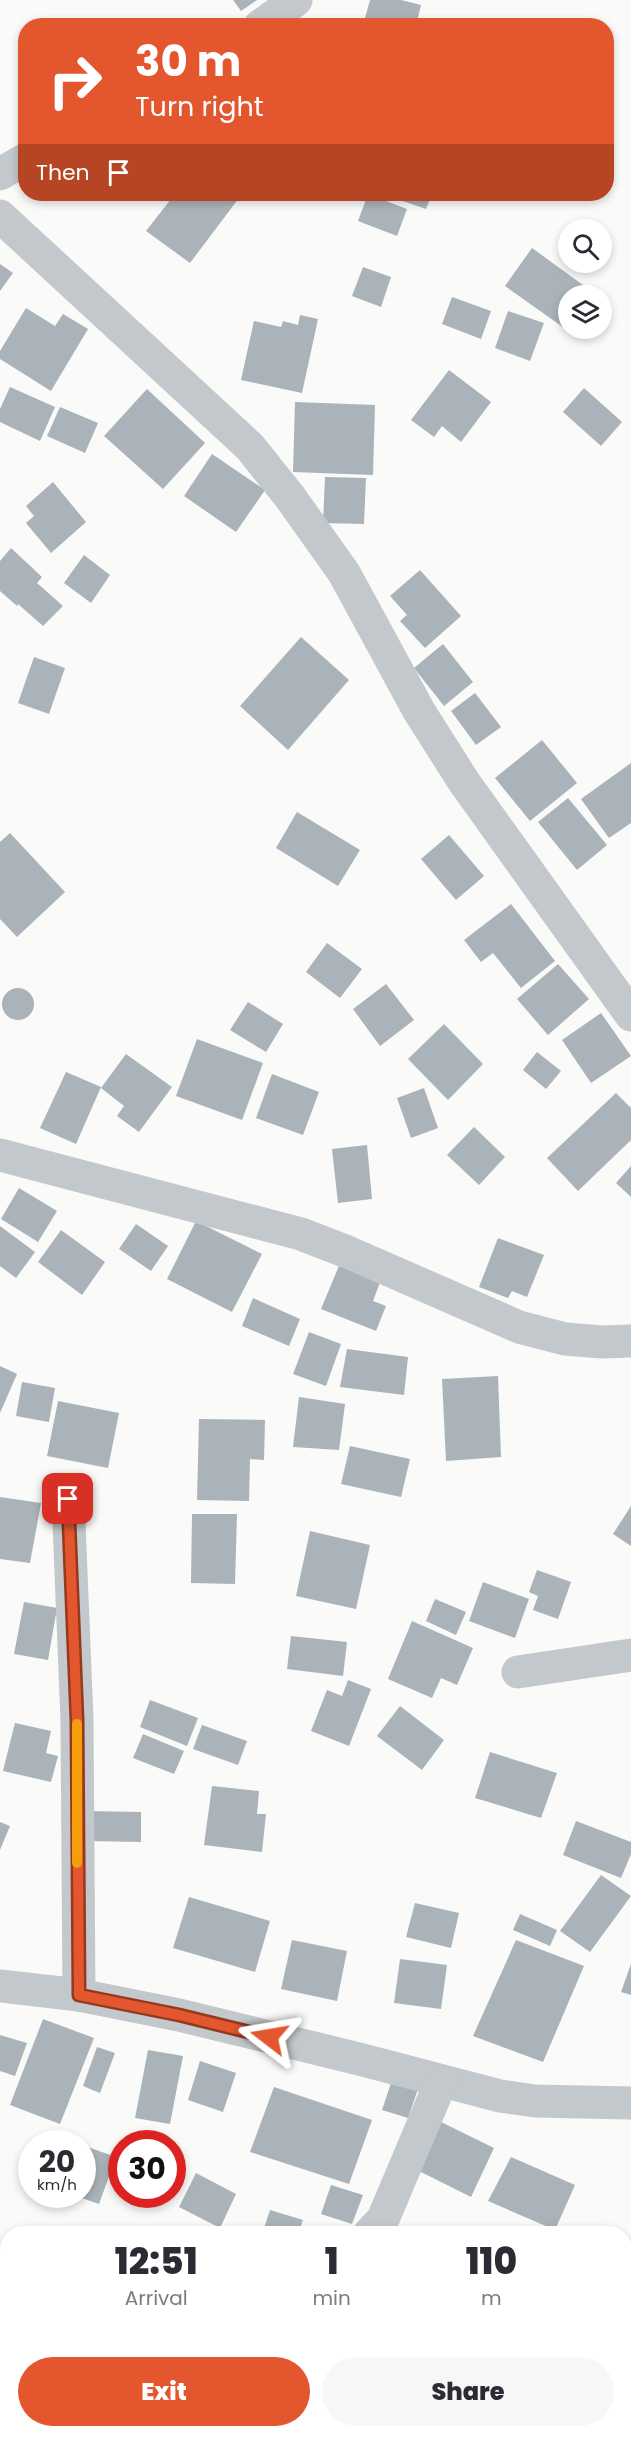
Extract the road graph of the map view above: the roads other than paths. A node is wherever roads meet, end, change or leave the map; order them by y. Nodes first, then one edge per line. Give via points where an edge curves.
1 (296, 0) edge
2 (271, 18) edge
3 (18, 164) edge
4 (0, 174) edge
5 (0, 216) edge
6 (631, 1015) edge
7 (0, 1155) edge
8 (631, 1341) edge
9 (68, 1499) dead end
10 (631, 1655) edge
11 (518, 1672) dead end
12 (0, 1986) edge
13 (79, 1995) junction
14 (441, 2082) junction
15 (631, 2103) edge
16 (376, 2226) edge

1 - 2 street
3 - 4 street
5 - 6 street via 250,447 290,497 344,573 419,711 464,782
7 - 8 street via 301,1234 519,1327 565,1339
9 - 13 street via 77,1720
10 - 11 street
12 - 13 street
13 - 14 street via 179,2015
14 - 15 street via 535,2101
14 - 16 street via 383,2219

